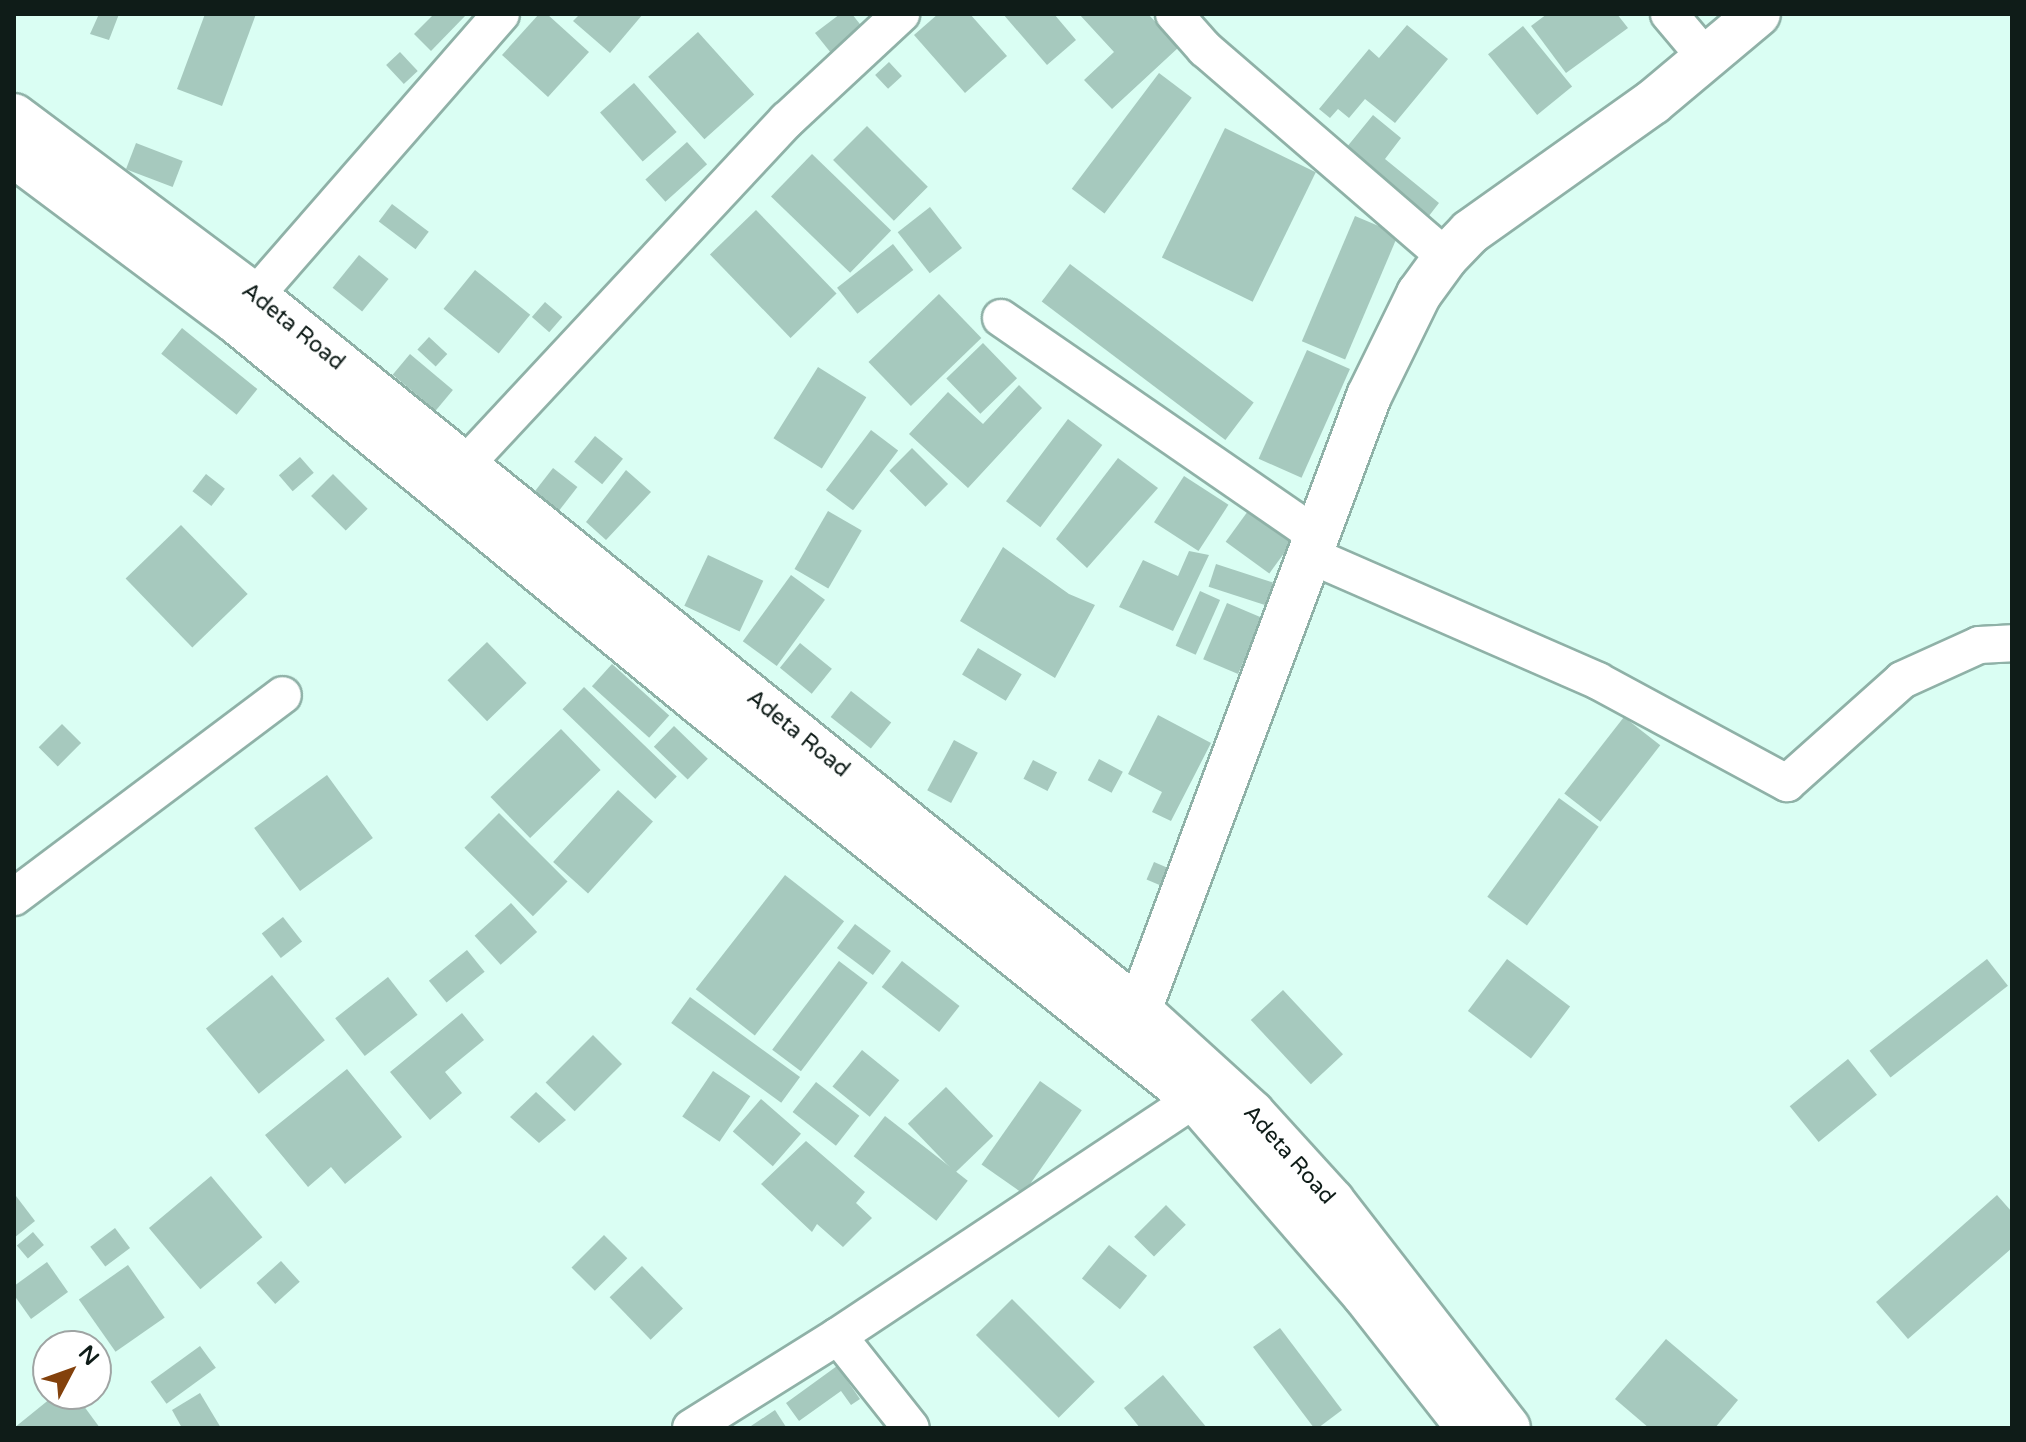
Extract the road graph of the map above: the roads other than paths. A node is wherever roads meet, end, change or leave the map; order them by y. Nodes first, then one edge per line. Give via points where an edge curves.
1 (501, 14) edge
2 (901, 14) edge
3 (1174, 14) edge
4 (1669, 14) edge
5 (1758, 14) edge
6 (1707, 59) junction
7 (14, 116) edge
8 (14, 155) edge
9 (1446, 257) junction
10 (255, 296) junction
11 (1001, 318) dead end
12 (465, 465) junction
13 (1316, 546) junction
14 (2012, 643) edge
15 (283, 695) dead end
16 (14, 897) edge
17 (1139, 1010) junction
18 (1195, 1099) junction
19 (838, 1336) junction
20 (691, 1428) edge
21 (911, 1428) edge
22 (1469, 1428) edge
23 (1508, 1428) edge

1 - 10 street
2 - 12 street via 787,120
3 - 9 street via 1205,49
4 - 6 street
5 - 6 main road
6 - 9 main road via 1470,232
7 - 10 main road, Adeta Road
8 - 18 main road, Adeta Road via 236,321 699,702
9 - 13 main road via 1419,294 1369,396
10 - 12 main road, Adeta Road
11 - 13 street
12 - 17 main road, Adeta Road
13 - 14 street via 1598,681 1787,783 1902,680 1979,645
13 - 17 main road
15 - 16 street
17 - 23 main road, Adeta Road via 1252,1113 1332,1201
18 - 19 street
18 - 22 main road, Adeta Road via 1364,1294
19 - 20 street
19 - 21 street

